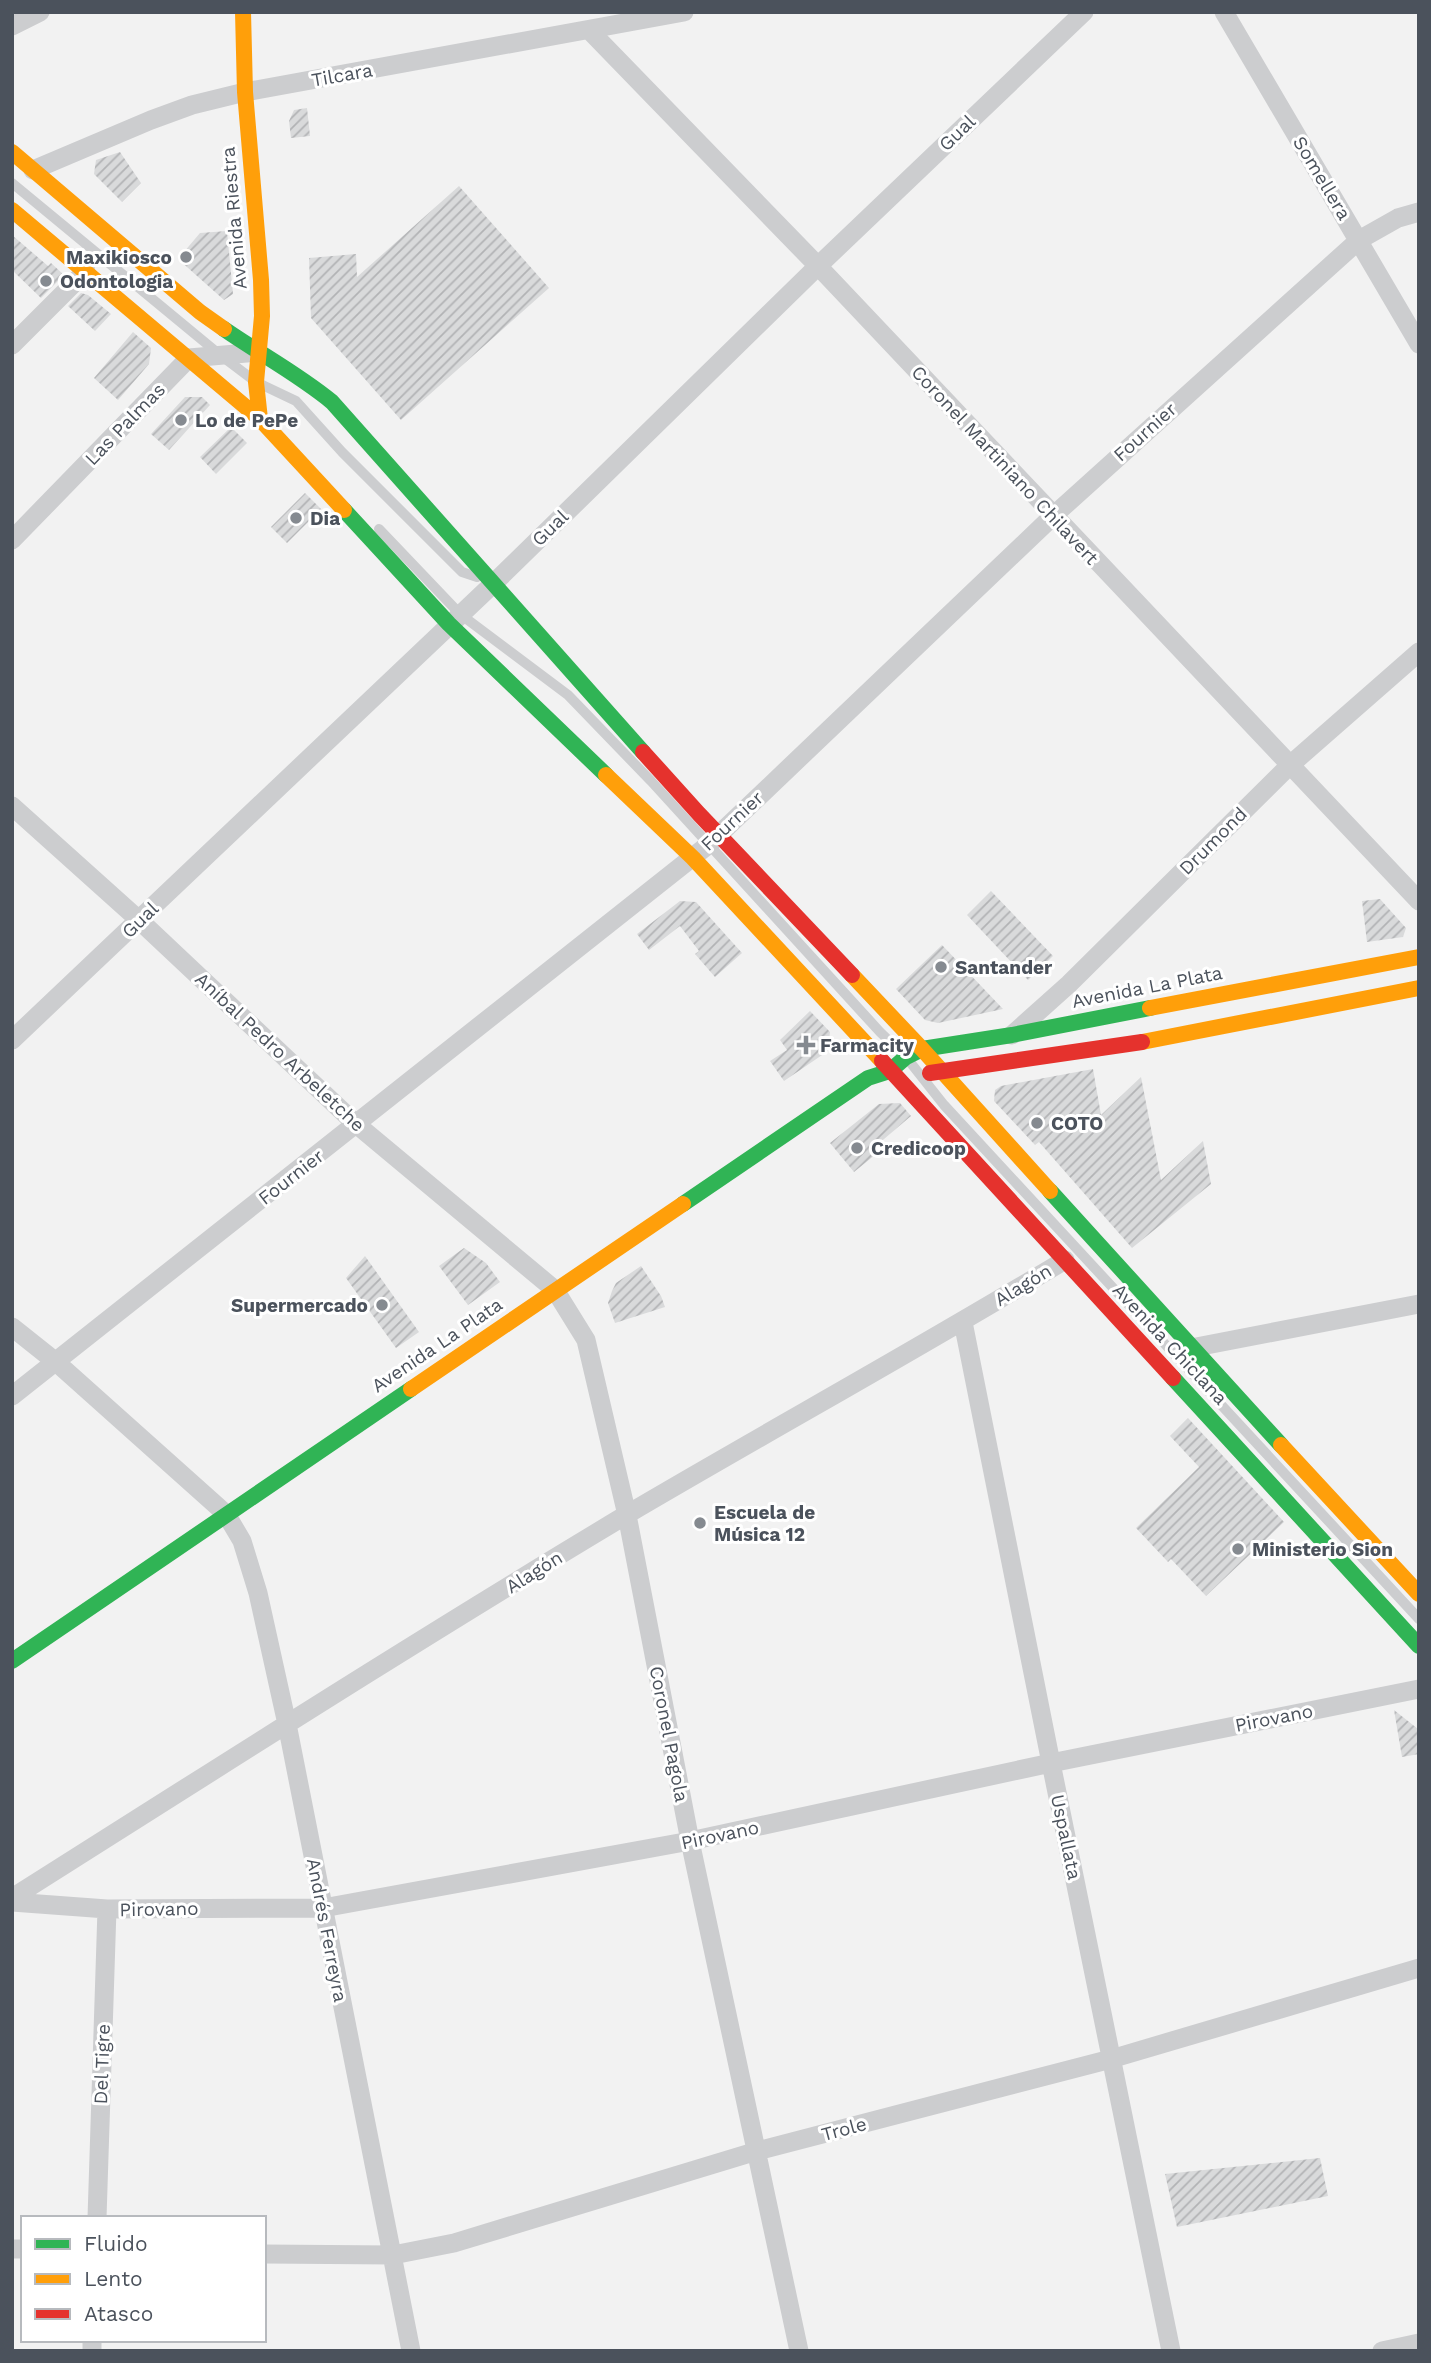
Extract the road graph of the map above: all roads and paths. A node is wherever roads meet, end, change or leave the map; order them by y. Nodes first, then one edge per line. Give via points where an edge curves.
1 (40, 12) edge
2 (243, 12) edge
3 (684, 12) edge
4 (1084, 12) edge
5 (1224, 12) edge
6 (12, 26) edge
7 (590, 31) junction
8 (245, 92) junction
9 (12, 152) edge
10 (33, 170) junction
11 (12, 182) edge
12 (12, 210) edge
13 (1419, 212) edge
14 (1359, 240) junction
15 (818, 266) junction
16 (86, 271) junction
17 (1419, 344) edge
18 (12, 345) edge
19 (258, 352) junction
20 (219, 354) junction
21 (189, 358) junction
22 (256, 382) junction
23 (269, 405) dead end
24 (260, 419) junction
25 (282, 428) dead end
26 (310, 457) dead end
27 (1053, 516) junction
28 (374, 524) dead end
29 (12, 540) edge
30 (494, 583) junction
31 (455, 619) junction
32 (1419, 652) edge
33 (1289, 766) junction
34 (12, 806) edge
35 (707, 846) junction
36 (1419, 901) edge
37 (139, 920) junction
38 (1419, 957) edge
39 (1419, 988) edge
40 (1012, 1035) junction
41 (12, 1040) edge
42 (922, 1049) junction
43 (906, 1057) junction
44 (890, 1071) junction
45 (943, 1072) junction
46 (918, 1073) junction
47 (356, 1124) junction
48 (1065, 1260) junction
49 (555, 1290) junction
50 (1419, 1304) edge
51 (963, 1322) junction
52 (12, 1327) edge
53 (1191, 1348) junction
54 (56, 1362) junction
55 (12, 1396) edge
56 (226, 1514) junction
57 (626, 1515) junction
58 (1419, 1594) edge
59 (1419, 1619) edge
60 (1419, 1646) edge
61 (12, 1661) edge
62 (1419, 1689) edge
63 (286, 1724) junction
64 (1051, 1763) junction
65 (690, 1841) junction
66 (12, 1900) edge
67 (323, 1908) junction
68 (107, 1909) junction
69 (1419, 1968) edge
70 (1111, 2059) junction
71 (757, 2151) junction
72 (97, 2216) edge
73 (266, 2254) edge
74 (393, 2255) junction
75 (1419, 2343) edge
76 (411, 2351) edge
77 (799, 2351) edge
78 (1171, 2351) edge
79 (1382, 2351) edge

1 - 6 street
2 - 8 main road, Avenida Riestra
3 - 7 street, Tilcara
4 - 15 street, Gual
5 - 14 street, Somellera
7 - 8 street, Tilcara
7 - 15 street, Coronel Martiniano Chilavert
8 - 10 street, Tilcara via 191,105
8 - 19 main road, Avenida Riestra via 261,280
9 - 10 main road
10 - 11 main road, Tilcara
10 - 19 main road via 200,312
11 - 20 lane
12 - 16 main road
13 - 14 street, Fournier
14 - 17 street, Somellera
14 - 27 street, Fournier
15 - 27 street, Coronel Martiniano Chilavert
15 - 30 street, Gual
16 - 18 street
16 - 21 main road
19 - 20 street
19 - 22 main road, Avenida Riestra
19 - 30 main road via 303,378 332,402
20 - 21 street
20 - 22 lane
21 - 24 main road
21 - 29 street, Las Palmas
22 - 23 lane
22 - 24 main road, Avenida Riestra
22 - 30 lane via 296,401 462,572
24 - 31 main road
25 - 26 lane
27 - 33 street, Coronel Martiniano Chilavert
27 - 35 street, Fournier
28 - 31 lane
30 - 31 street, Gual
30 - 35 main road
31 - 35 main road
31 - 35 lane via 568,695
31 - 37 street, Gual
32 - 33 street, Drumond
33 - 36 street, Coronel Martiniano Chilavert
33 - 40 street, Drumond
34 - 37 street, Aníbal Pedro Arbeletche
35 - 42 main road, Avenida Chiclana
35 - 43 lane
35 - 44 main road, Avenida Chiclana
35 - 47 street, Fournier
37 - 41 street, Gual
37 - 47 street, Aníbal Pedro Arbeletche
38 - 40 main road, Avenida La Plata
39 - 45 main road, Avenida La Plata via 1143,1042
40 - 42 main road, Avenida La Plata
42 - 43 main road, Avenida La Plata
42 - 45 main road, Avenida Chiclana
43 - 44 main road, Avenida La Plata
43 - 46 lane
44 - 46 main road, Avenida La Plata
44 - 48 main road, Avenida Chiclana
44 - 49 main road, Avenida La Plata via 868,1079
45 - 46 main road, Avenida La Plata
45 - 53 main road, Avenida Chiclana
46 - 59 lane
47 - 49 street, Aníbal Pedro Arbeletche
47 - 54 street, Fournier
48 - 51 street, Alagón
48 - 60 main road, Avenida Chiclana
49 - 56 main road, Avenida La Plata
49 - 57 street, Coronel Pagola via 586,1340
50 - 53 street
51 - 57 street, Alagón
51 - 64 street, Uspallata
52 - 54 street, Andrés Ferreyra
53 - 58 main road, Avenida Chiclana
54 - 55 street, Fournier
54 - 56 street, Andrés Ferreyra
56 - 61 main road, Avenida La Plata
56 - 63 street, Andrés Ferreyra via 242,1541 258,1593
57 - 63 street, Alagón
57 - 65 street, Coronel Pagola
62 - 64 street, Pirovano
63 - 66 street, Alagón
63 - 67 street, Andrés Ferreyra
64 - 65 street, Pirovano
64 - 70 street, Uspallata
65 - 67 street, Pirovano
65 - 71 street, Coronel Pagola
66 - 68 street, Pirovano
67 - 68 street, Pirovano
67 - 74 street, Andrés Ferreyra
68 - 72 street, Del Tigre
69 - 70 street, Trole
70 - 71 street, Trole
70 - 78 street, Uspallata
71 - 74 street, Trole via 454,2243
71 - 77 street, Coronel Pagola
73 - 74 street, Trole
74 - 76 street, Andrés Ferreyra
75 - 79 street

